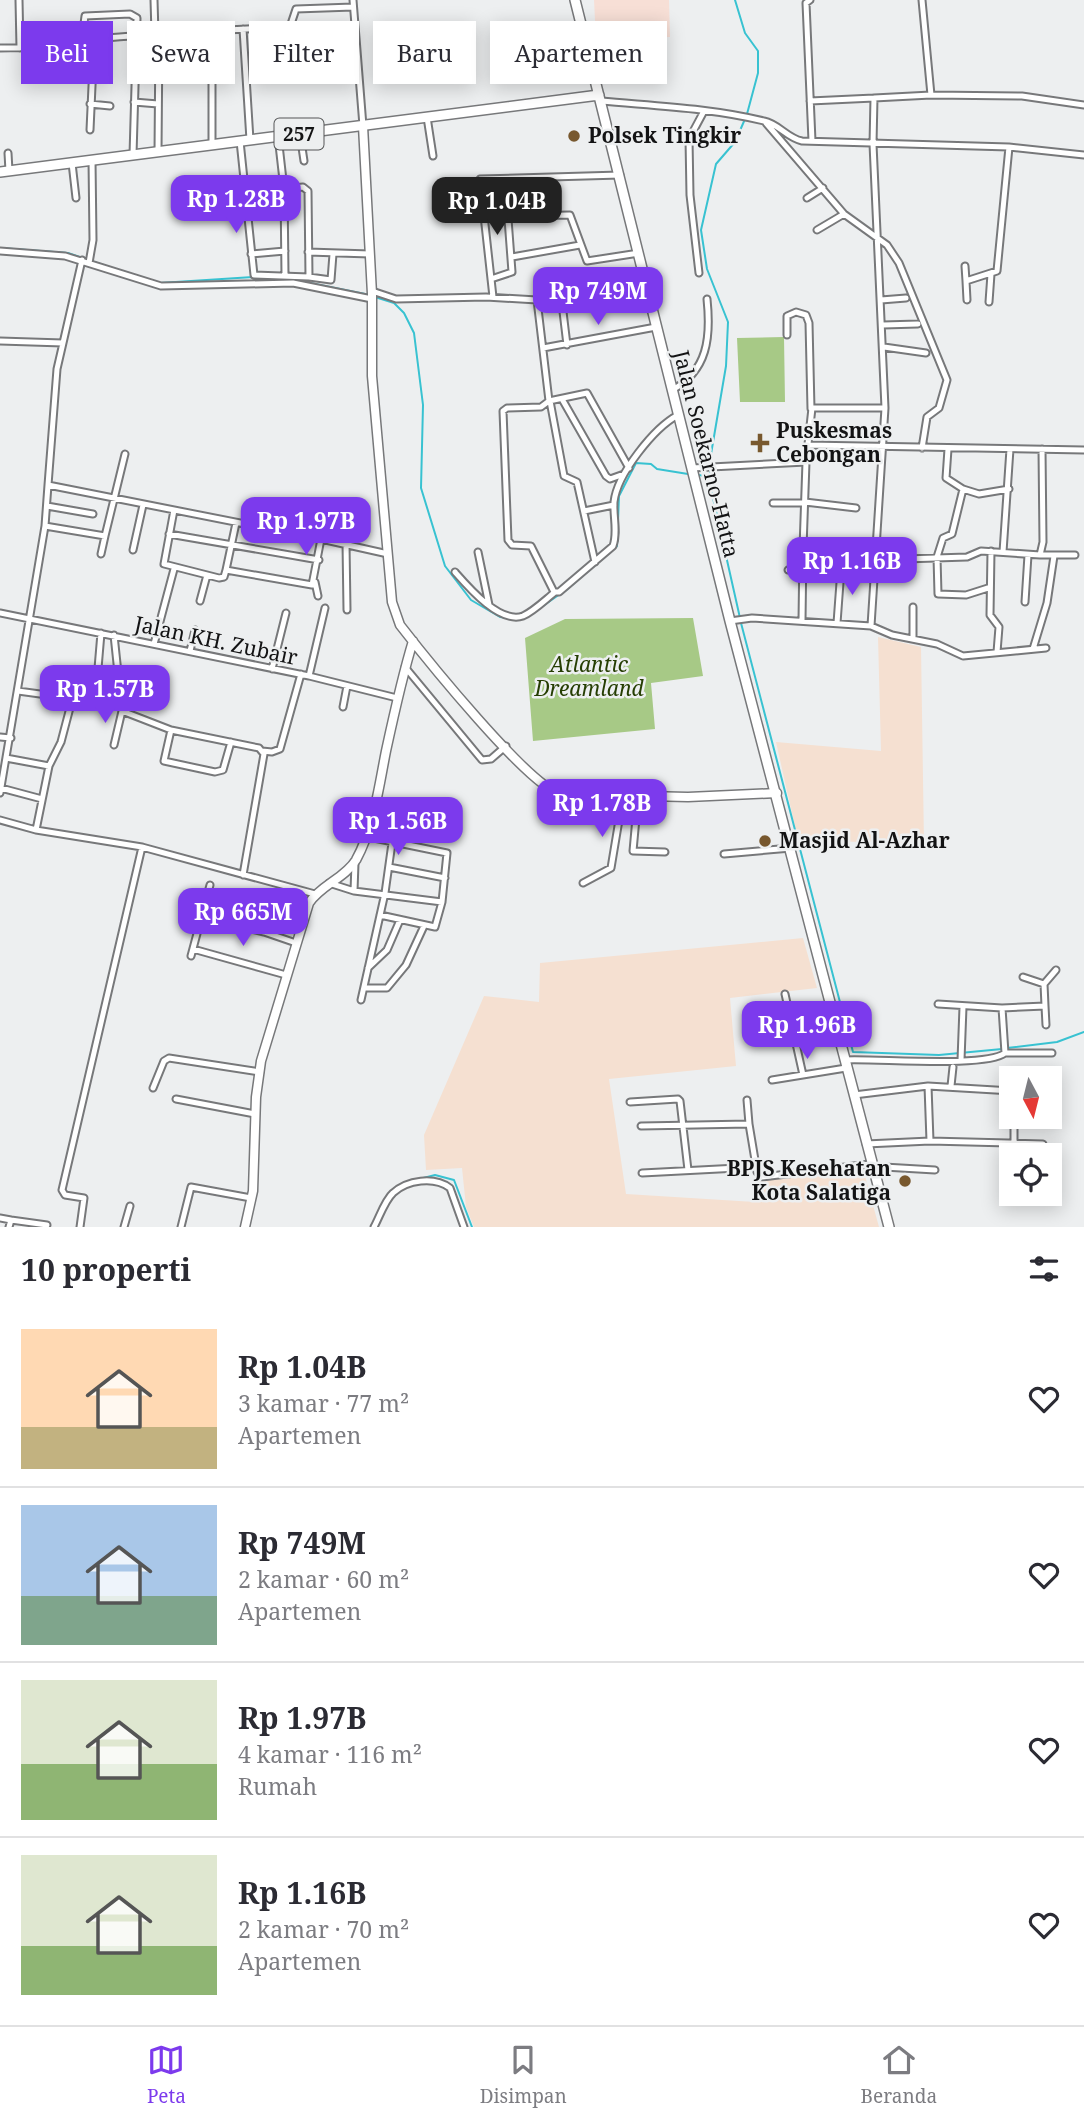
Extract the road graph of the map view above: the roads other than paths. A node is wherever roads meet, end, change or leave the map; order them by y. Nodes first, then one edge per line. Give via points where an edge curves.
1 (19, 0) edge
2 (154, 0) edge
3 (575, 0) edge
4 (810, 0) edge
5 (922, 0) edge
6 (353, 3) edge
7 (85, 21) edge
8 (137, 21) edge
9 (156, 21) edge
10 (235, 29) edge
11 (243, 29) junction
12 (0, 48) edge
13 (20, 48) joint
14 (91, 84) edge
15 (135, 84) edge
16 (158, 84) edge
17 (212, 84) edge
18 (931, 95) junction
19 (874, 97) junction
20 (600, 98) junction
21 (810, 101) junction
22 (134, 102) junction
23 (90, 104) junction
24 (158, 104) junction
25 (1084, 105) edge
26 (110, 106) dead end
27 (704, 111) junction
28 (427, 117) junction
29 (764, 121) junction
30 (363, 125) junction
31 (90, 130) dead end
32 (300, 134) junction
33 (278, 136) junction
34 (245, 141) junction
35 (812, 141) junction
36 (873, 144) junction
37 (212, 145) junction
38 (1009, 147) junction
39 (158, 152) junction
40 (8, 153) dead end
41 (133, 155) junction
42 (1084, 155) edge
43 (433, 156) dead end
44 (92, 160) junction
45 (304, 161) dead end
46 (72, 163) junction
47 (5, 171) edge
48 (620, 175) junction
49 (505, 179) junction
50 (823, 188) junction
51 (284, 189) junction
52 (76, 198) dead end
53 (807, 198) dead end
54 (844, 214) junction
55 (509, 216) junction
56 (817, 230) dead end
57 (878, 240) junction
58 (580, 245) junction
59 (0, 251) edge
60 (285, 251) junction
61 (308, 253) junction
62 (251, 254) junction
63 (333, 254) junction
64 (370, 254) junction
65 (639, 254) junction
66 (512, 257) junction
67 (82, 260) junction
68 (90, 260) junction
69 (965, 266) dead end
70 (699, 273) dead end
71 (991, 274) junction
72 (285, 275) junction
73 (309, 276) junction
74 (294, 279) junction
75 (491, 279) junction
76 (645, 279) junction
77 (966, 281) junction
78 (372, 295) junction
79 (561, 295) junction
80 (493, 297) junction
81 (906, 298) dead end
82 (708, 299) dead end
83 (537, 300) junction
84 (881, 300) junction
85 (967, 300) dead end
86 (989, 302) dead end
87 (918, 324) dead end
88 (883, 326) junction
89 (656, 327) junction
90 (787, 335) dead end
91 (0, 341) edge
92 (63, 343) junction
93 (567, 345) junction
94 (884, 347) junction
95 (543, 348) junction
96 (926, 353) dead end
97 (671, 390) junction
98 (562, 399) junction
99 (549, 401) junction
100 (885, 408) junction
101 (811, 409) junction
102 (678, 415) junction
103 (807, 445) junction
104 (882, 446) junction
105 (922, 448) junction
106 (948, 449) junction
107 (1010, 449) junction
108 (1042, 449) junction
109 (1084, 450) edge
110 (125, 454) dead end
111 (807, 462) junction
112 (629, 468) junction
113 (693, 472) junction
114 (625, 474) junction
115 (48, 485) junction
116 (963, 489) junction
117 (1009, 489) junction
118 (114, 500) junction
119 (773, 503) dead end
120 (805, 503) junction
121 (143, 505) junction
122 (614, 505) junction
123 (47, 506) junction
124 (856, 508) dead end
125 (174, 510) junction
126 (584, 512) junction
127 (93, 514) dead end
128 (236, 523) junction
129 (45, 526) junction
130 (169, 534) junction
131 (105, 536) junction
132 (321, 538) junction
133 (346, 543) junction
134 (232, 545) junction
135 (803, 548) junction
136 (133, 550) dead end
137 (991, 551) junction
138 (478, 552) dead end
139 (840, 552) dead end
140 (1003, 552) junction
141 (101, 554) dead end
142 (388, 554) junction
143 (1028, 555) junction
144 (1040, 555) junction
145 (1075, 555) dead end
146 (1054, 556) junction
147 (937, 558) junction
148 (318, 560) junction
149 (873, 560) junction
150 (595, 562) junction
151 (873, 568) junction
152 (174, 569) junction
153 (841, 569) junction
154 (226, 570) junction
155 (788, 570) dead end
156 (802, 570) junction
157 (455, 572) dead end
158 (207, 575) junction
159 (315, 581) junction
160 (988, 588) junction
161 (555, 592) junction
162 (318, 596) dead end
163 (200, 601) dead end
164 (1025, 602) dead end
165 (489, 604) junction
166 (913, 607) dead end
167 (325, 608) dead end
168 (347, 610) dead end
169 (0, 613) edge
170 (286, 614) dead end
171 (28, 620) junction
172 (732, 620) junction
173 (802, 621) junction
174 (837, 623) junction
175 (871, 626) junction
176 (195, 630) dead end
177 (101, 633) junction
178 (114, 635) junction
179 (913, 639) junction
180 (413, 641) junction
181 (154, 644) junction
182 (1046, 648) dead end
183 (1033, 649) junction
184 (190, 651) junction
185 (998, 652) junction
186 (405, 667) junction
187 (272, 669) junction
188 (301, 674) junction
189 (309, 676) junction
190 (347, 686) junction
191 (18, 691) junction
192 (397, 698) junction
193 (72, 700) junction
194 (343, 707) dead end
195 (122, 711) junction
196 (171, 730) junction
197 (0, 737) edge
198 (10, 738) junction
199 (231, 742) junction
200 (114, 745) dead end
201 (506, 746) junction
202 (262, 751) junction
203 (6, 758) junction
204 (49, 766) junction
205 (0, 791) edge
206 (777, 793) junction
207 (623, 796) junction
208 (638, 796) junction
209 (42, 799) junction
210 (0, 820) edge
211 (36, 830) junction
212 (364, 836) junction
213 (392, 843) junction
214 (142, 847) junction
215 (790, 848) junction
216 (665, 852) dead end
217 (724, 854) dead end
218 (355, 860) junction
219 (389, 867) junction
220 (243, 875) junction
221 (444, 878) junction
222 (329, 883) junction
223 (583, 883) dead end
224 (210, 885) dead end
225 (354, 891) junction
226 (208, 893) junction
227 (385, 893) junction
228 (315, 894) junction
229 (232, 898) junction
230 (442, 902) junction
231 (380, 915) junction
232 (201, 917) junction
233 (303, 917) junction
234 (400, 920) junction
235 (227, 923) junction
236 (424, 926) junction
237 (296, 943) junction
238 (194, 948) junction
239 (191, 956) dead end
240 (368, 968) junction
241 (1056, 970) dead end
242 (286, 975) junction
243 (1023, 977) dead end
244 (1044, 984) junction
245 (364, 988) junction
246 (785, 994) dead end
247 (361, 1000) dead end
248 (938, 1004) dead end
249 (1045, 1006) junction
250 (963, 1007) junction
251 (1002, 1008) junction
252 (834, 1020) junction
253 (1046, 1025) dead end
254 (793, 1026) junction
255 (769, 1029) dead end
256 (1004, 1048) junction
257 (1052, 1053) dead end
258 (962, 1056) junction
259 (845, 1064) junction
260 (953, 1067) dead end
261 (260, 1072) junction
262 (803, 1075) junction
263 (772, 1080) dead end
264 (928, 1086) junction
265 (951, 1086) junction
266 (153, 1088) dead end
267 (999, 1090) edge
268 (854, 1095) junction
269 (176, 1099) dead end
270 (747, 1100) dead end
271 (630, 1102) dead end
272 (255, 1114) junction
273 (684, 1124) junction
274 (749, 1124) junction
275 (640, 1126) dead end
276 (1014, 1129) edge
277 (930, 1141) junction
278 (1014, 1143) joint
279 (866, 1144) junction
280 (757, 1167) junction
281 (872, 1168) junction
282 (688, 1170) junction
283 (935, 1170) dead end
284 (642, 1173) dead end
285 (251, 1198) junction
286 (130, 1206) dead end
287 (0, 1218) edge
288 (10, 1223) edge
289 (43, 1225) edge
290 (80, 1227) edge
291 (124, 1227) edge
292 (181, 1227) edge
293 (246, 1227) edge
294 (374, 1227) edge
295 (464, 1227) edge
296 (889, 1227) edge

1 - 13 street
2 - 9 street
3 - 20 main road, Jalan Soekarno-Hatta
4 - 21 street via 806,3
5 - 18 street
6 - 11 street via 296,9 290,26
6 - 30 street
7 - 8 street via 86,16 134,15
10 - 11 street
11 - 34 street
12 - 13 street
14 - 23 street
15 - 22 street
16 - 24 street
17 - 37 street
18 - 19 street
18 - 25 street via 1022,96
19 - 21 street
19 - 36 street
20 - 27 street
20 - 28 main road, 257
20 - 48 main road, Jalan Soekarno-Hatta
21 - 35 street
22 - 24 street
22 - 41 street
23 - 26 street
23 - 31 street
24 - 39 street
27 - 29 street
27 - 70 street via 689,139
28 - 30 main road, 257
28 - 43 street
29 - 35 street via 792,138
29 - 50 street
30 - 32 main road, 257
30 - 64 street
32 - 33 main road, 257
32 - 45 street
33 - 34 main road, 257
33 - 51 street
34 - 37 main road, 257
34 - 62 street
35 - 36 street
36 - 38 street
36 - 57 street
37 - 39 main road, 257
38 - 42 street
38 - 71 street via 997,271
39 - 41 main road, 257
40 - 47 street
41 - 44 main road, 257
44 - 46 main road, 257
44 - 68 street
46 - 47 main road, 257
46 - 52 street
48 - 49 street
48 - 65 main road, Jalan Soekarno-Hatta
49 - 55 street
49 - 75 street via 480,181
50 - 53 street
50 - 54 street
51 - 60 street
51 - 61 street via 307,190
54 - 56 street
54 - 57 street
55 - 58 street via 570,215
55 - 66 street
57 - 84 street
57 - 105 street via 899,262 946,373 942,403 927,417
58 - 65 street via 590,262
58 - 66 street
59 - 67 street
60 - 62 street
60 - 72 street
61 - 63 street
61 - 73 street
62 - 72 street via 256,277
63 - 64 street
63 - 73 street via 331,279
64 - 78 street
65 - 76 main road, Jalan Soekarno-Hatta
66 - 75 street via 511,275
67 - 68 street
67 - 92 street
68 - 74 street via 161,286
69 - 77 street
71 - 77 street
71 - 86 street
72 - 74 street
73 - 74 street
74 - 78 street
75 - 80 street
76 - 79 street
76 - 89 main road, Jalan Soekarno-Hatta
77 - 85 street
78 - 80 street via 396,299
78 - 142 street via 372,376
79 - 83 street
79 - 93 street
80 - 83 street
81 - 84 street
82 - 97 street via 710,331 702,355 691,379
83 - 95 street
84 - 88 street
87 - 88 street
88 - 94 street
89 - 93 street
89 - 97 main road, Jalan Soekarno-Hatta
90 - 101 street via 787,316 796,312 806,315
91 - 92 street
92 - 115 street
93 - 95 street
94 - 96 street
94 - 100 street
95 - 99 street
97 - 102 main road, Jalan Soekarno-Hatta
98 - 99 street
98 - 112 street via 587,393
98 - 114 street via 606,476
99 - 126 street via 564,476 577,482
99 - 161 street via 541,407 508,408 503,413 508,540 512,545 531,546
100 - 101 street
100 - 104 street
101 - 103 street
102 - 112 street via 655,432
102 - 113 main road, Jalan Soekarno-Hatta
103 - 104 street
103 - 111 street
104 - 105 street
104 - 149 street
105 - 106 street
106 - 107 street
106 - 116 street via 946,478
107 - 108 street
107 - 117 street
108 - 109 street
108 - 144 street
110 - 118 street
111 - 113 street via 716,466
111 - 120 street
112 - 114 street
113 - 172 main road, Jalan Soekarno-Hatta
114 - 122 street
115 - 118 street
115 - 123 street
116 - 117 street via 979,494
116 - 147 street via 951,534 943,538
117 - 140 street
118 - 121 street
118 - 131 street
119 - 120 street
120 - 124 street
120 - 135 street
121 - 125 street
121 - 136 street
122 - 126 street
122 - 150 street via 615,543
123 - 127 street
123 - 129 street
125 - 128 street
125 - 130 street
126 - 150 street
128 - 132 street
128 - 134 street
129 - 131 street
129 - 171 street
130 - 134 street
130 - 152 street via 163,564
131 - 141 street
132 - 133 street
132 - 148 street
133 - 142 street
133 - 168 street
134 - 148 street
134 - 154 street
135 - 139 street
135 - 156 street
137 - 140 street
137 - 147 street via 972,557
137 - 160 street
138 - 165 street
140 - 143 street
142 - 180 street via 394,608
143 - 144 street
143 - 164 street
144 - 146 street
145 - 146 street
146 - 183 street via 1047,603
147 - 149 street
147 - 160 street via 940,596
148 - 159 street
149 - 151 street
150 - 161 street
151 - 153 street
151 - 175 street
152 - 158 street
152 - 181 street
153 - 156 street
153 - 174 street
154 - 158 street via 223,578
154 - 159 street via 309,585
155 - 156 street
156 - 173 street
157 - 165 street via 477,598
158 - 163 street
159 - 162 street
160 - 185 street via 990,615 999,627
161 - 165 street via 520,617 510,617
166 - 179 street
167 - 189 street
169 - 171 street, Jalan KH. Zubair
170 - 187 street
171 - 177 street, Jalan KH. Zubair
171 - 191 street
172 - 173 street
172 - 206 main road, Jalan Soekarno-Hatta
173 - 174 street
174 - 175 street
175 - 179 street
176 - 184 street
177 - 178 street, Jalan KH. Zubair
177 - 193 street via 94,698
178 - 181 street, Jalan KH. Zubair
178 - 195 street
179 - 185 street via 963,656
180 - 186 street
180 - 201 street
181 - 184 street, Jalan KH. Zubair
182 - 183 street
183 - 185 street
184 - 187 street, Jalan KH. Zubair
186 - 192 street
186 - 201 street via 484,760
187 - 188 street, Jalan KH. Zubair
188 - 189 street, Jalan KH. Zubair
188 - 202 street via 280,749
189 - 190 street, Jalan KH. Zubair
190 - 192 street, Jalan KH. Zubair
190 - 194 street
191 - 193 street
191 - 198 street
192 - 212 street
193 - 204 street
195 - 196 street
195 - 200 street
196 - 199 street
196 - 199 street via 164,761 215,772 223,770
197 - 198 street
198 - 203 street
199 - 202 street
201 - 207 street via 550,790
202 - 220 street via 264,763
203 - 204 street
203 - 205 street
204 - 209 street
205 - 209 street
206 - 208 street
206 - 215 main road, Jalan Soekarno-Hatta
207 - 208 street
207 - 223 street via 611,868
208 - 216 street via 633,851
209 - 211 street
210 - 211 street
211 - 214 street
212 - 213 street
212 - 218 street
213 - 219 street
213 - 221 street via 447,852
214 - 220 street
214 - 290 street via 62,1191 84,1198
215 - 217 street
215 - 252 main road, Jalan Soekarno-Hatta
218 - 222 street
218 - 225 street
219 - 221 street
219 - 227 street
220 - 228 street
221 - 230 street
222 - 225 street
222 - 228 street
224 - 226 street
225 - 227 street
226 - 229 street
226 - 232 street
227 - 230 street
227 - 231 street
228 - 233 street
229 - 233 street
229 - 235 street
230 - 236 street via 436,925
231 - 234 street
231 - 240 street
232 - 235 street
232 - 238 street
233 - 237 street
234 - 236 street
234 - 240 street via 387,950
235 - 237 street
236 - 245 street via 406,965 387,988
237 - 242 street
238 - 239 street
238 - 242 street
240 - 245 street
241 - 244 street
242 - 261 street
243 - 244 street
244 - 249 street
245 - 247 street
246 - 254 street
248 - 250 street
249 - 251 street
249 - 253 street
250 - 251 street
250 - 258 street
251 - 256 street
252 - 254 street
252 - 259 main road, Jalan Soekarno-Hatta
254 - 255 street
254 - 262 street
256 - 257 street
256 - 258 street via 996,1058
258 - 259 street
259 - 262 street
259 - 268 main road, Jalan Soekarno-Hatta
260 - 265 street
261 - 266 street via 169,1058
261 - 272 street
262 - 263 street
264 - 265 street
264 - 268 street
264 - 277 street
265 - 267 street
268 - 279 main road, Jalan Soekarno-Hatta
269 - 272 street
270 - 274 street
271 - 273 street via 678,1099
272 - 285 street
273 - 274 street
273 - 275 street
273 - 282 street
274 - 280 street
276 - 278 street
277 - 278 street
277 - 279 street
279 - 281 main road, Jalan Soekarno-Hatta
280 - 281 street via 762,1177
280 - 282 street
281 - 283 street
281 - 296 main road, Jalan Soekarno-Hatta
282 - 284 street
285 - 292 street via 191,1186
285 - 293 street
286 - 291 street
287 - 288 street
288 - 289 street
294 - 295 street via 391,1194 426,1180 450,1188

